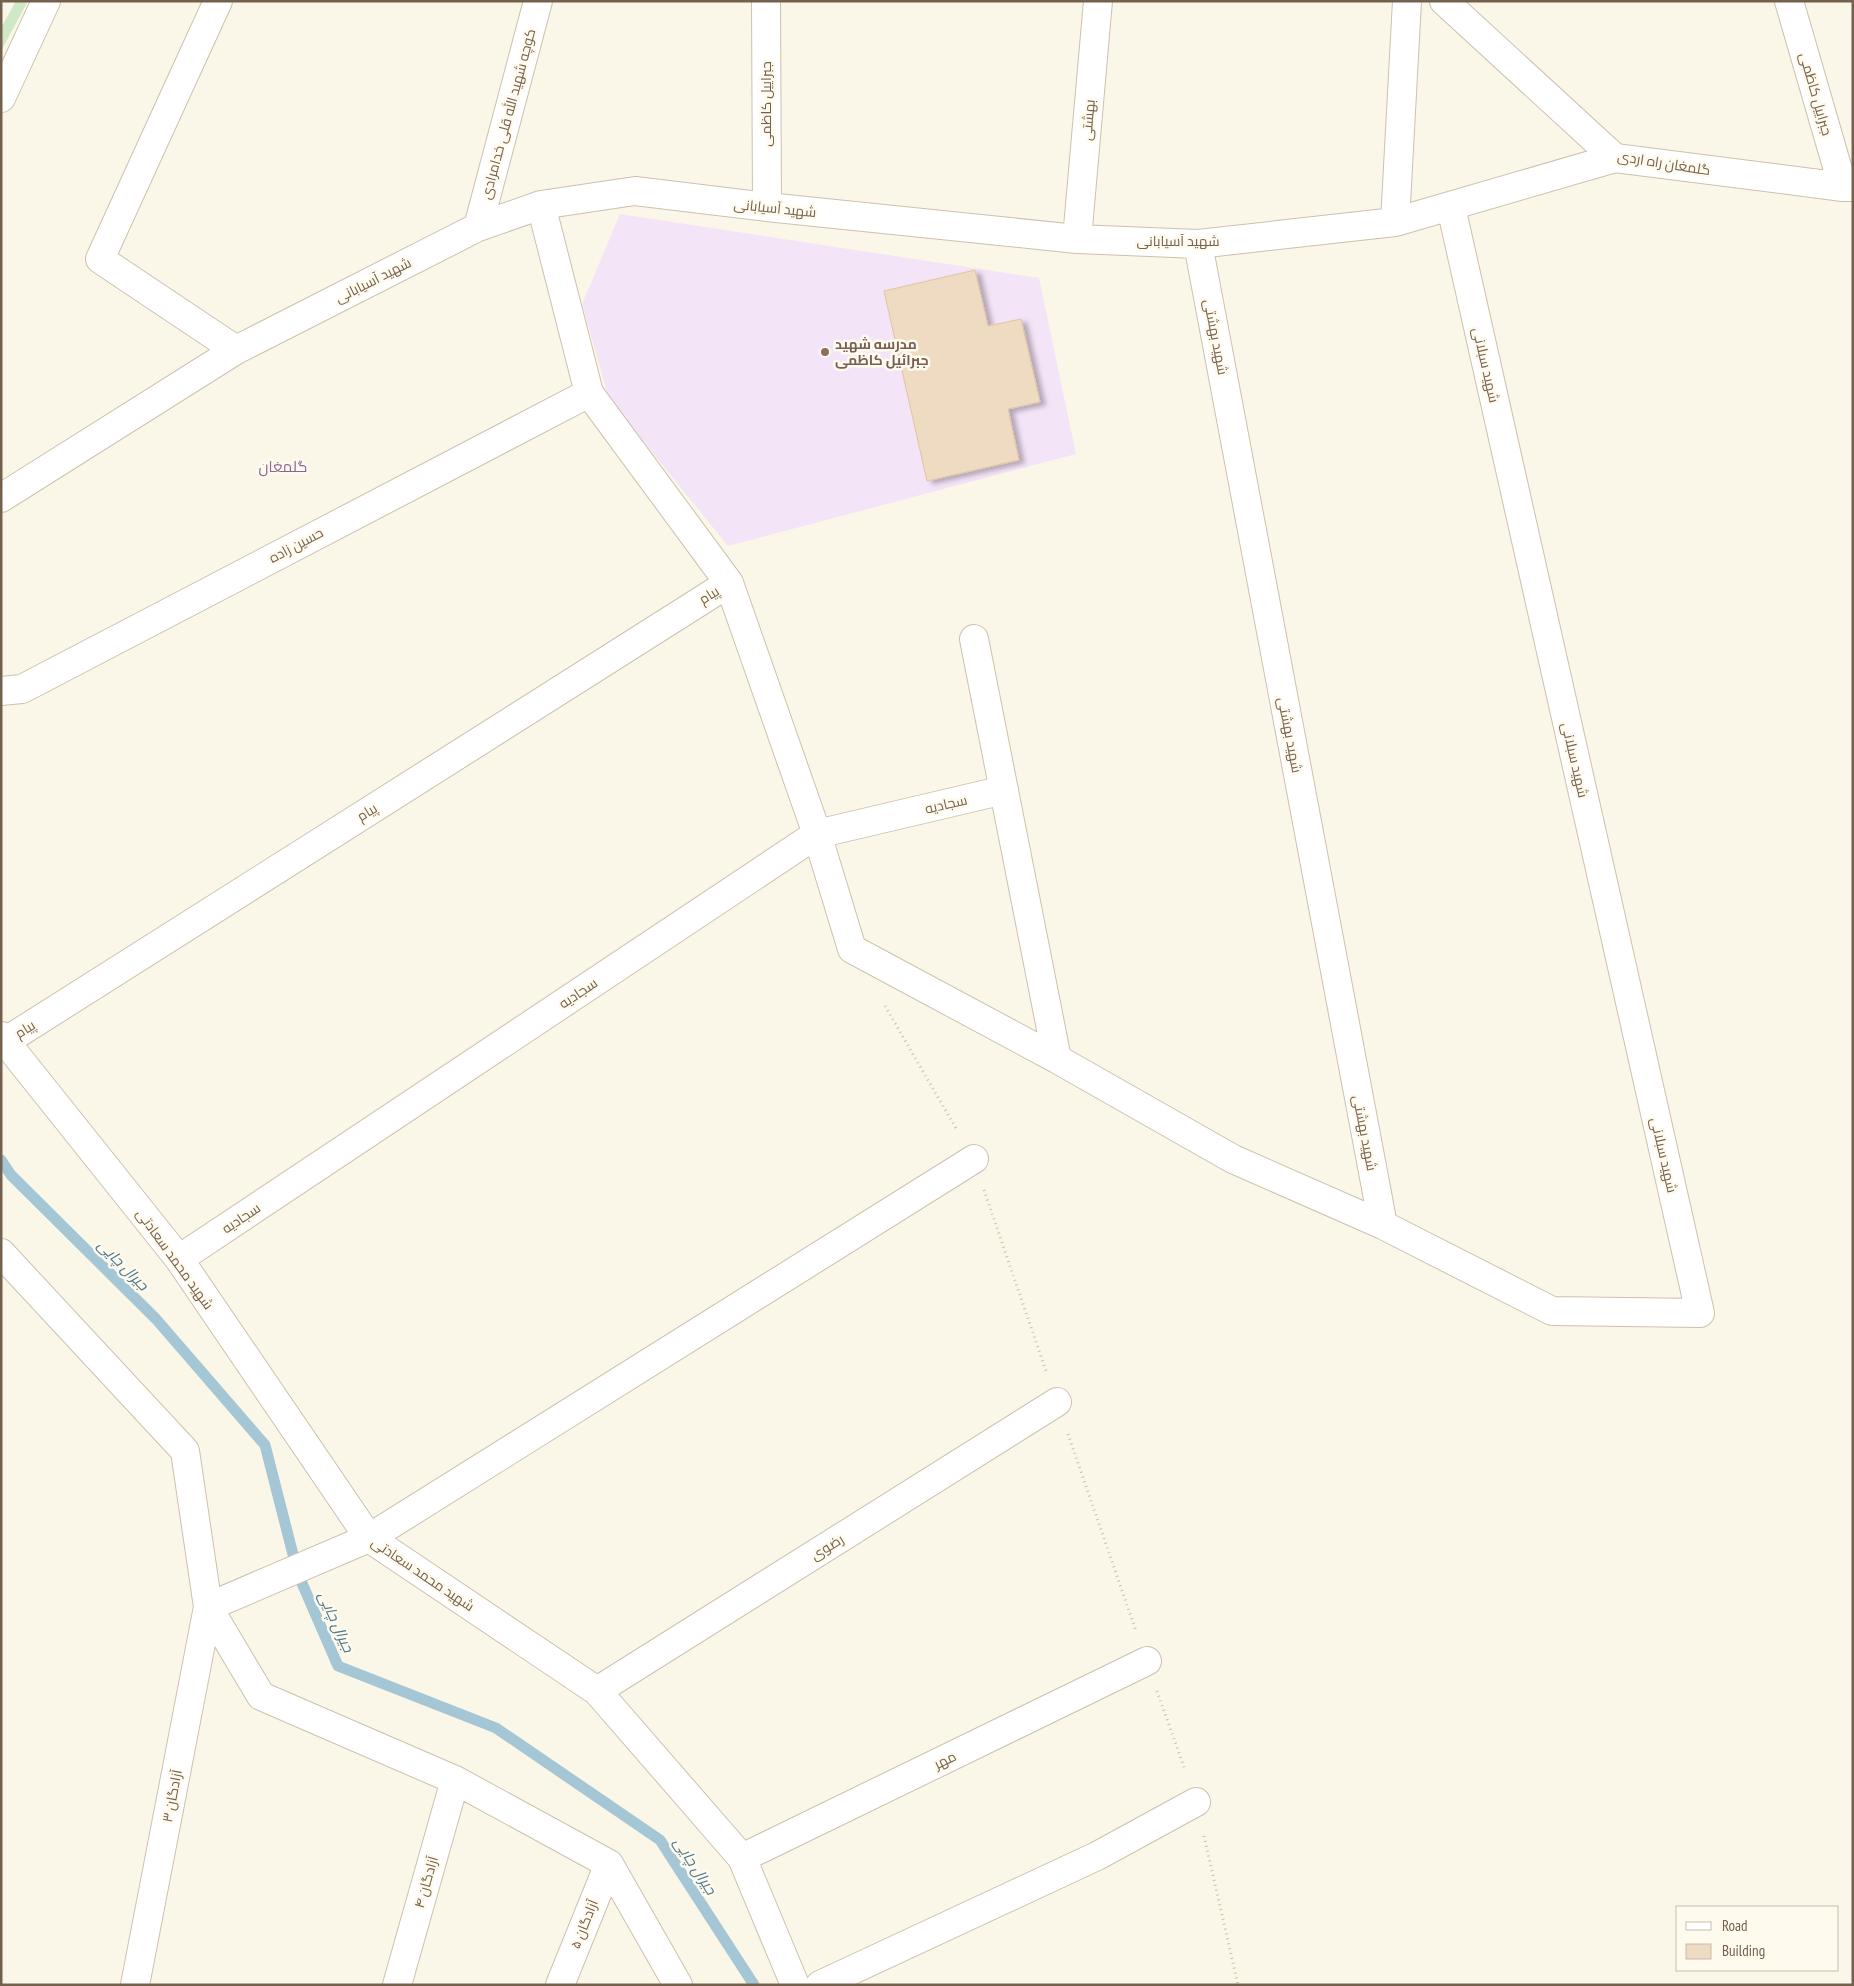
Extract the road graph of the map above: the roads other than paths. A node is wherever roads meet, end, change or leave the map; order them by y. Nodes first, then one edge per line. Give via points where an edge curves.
1 (46, 1) edge
2 (218, 1) edge
3 (538, 1) edge
4 (766, 1) edge
5 (1098, 1) edge
6 (1407, 1) edge
7 (1444, 1) edge
8 (1790, 1) edge
9 (1, 98) edge
10 (1615, 158) junction
11 (1848, 187) edge
12 (542, 205) junction
13 (767, 207) junction
14 (1451, 207) junction
15 (1395, 222) junction
16 (478, 226) junction
17 (1077, 239) junction
18 (1198, 244) junction
19 (236, 350) junction
20 (589, 393) junction
21 (1, 498) edge
22 (729, 583) junction
23 (974, 639) dead end
24 (1, 691) edge
25 (1004, 790) junction
26 (817, 834) junction
27 (3, 1038) edge
28 (1057, 1059) junction
29 (974, 1159) road end
30 (1383, 1225) junction
31 (1, 1253) edge
32 (179, 1259) junction
33 (1057, 1402) road end
34 (369, 1538) junction
35 (208, 1608) junction
36 (1147, 1661) road end
37 (597, 1691) junction
38 (455, 1780) junction
39 (1196, 1802) road end
40 (742, 1858) junction
41 (609, 1864) junction
42 (135, 1985) edge
43 (397, 1985) edge
44 (560, 1985) edge
45 (678, 1985) edge
46 (796, 1985) edge
47 (820, 1985) edge

1 - 9 street
2 - 19 street via 100,259
3 - 16 street, کوچه شهید الله قلی خدامرادی
4 - 13 street, جبراییل کاظمی
5 - 17 street, بهشتی
6 - 15 street
7 - 10 street, گلمغان راه اردی
8 - 11 street, جبراییل کاظمی
10 - 11 street, گلمغان راه اردی
10 - 14 street, شهید آسیابانی
12 - 13 street, شهید آسیابانی via 635,191
12 - 16 street, شهید آسیابانی
12 - 20 street
13 - 17 street, شهید آسیابانی
14 - 15 street, شهید آسیابانی
14 - 30 street, شهید سبلانی via 1700,1313 1552,1311
15 - 18 street, شهید آسیابانی
16 - 19 street, شهید آسیابانی
17 - 18 street, شهید آسیابانی
18 - 30 street, شهید بهشتی
19 - 21 street, شهید آسیابانی
20 - 22 street
20 - 24 street, حسین زاده via 22,689
22 - 26 street
22 - 27 street, پیام
23 - 25 street
25 - 26 street, سجادیه
25 - 28 street
26 - 28 street via 852,949
26 - 32 street, سجادیه
27 - 32 street, شهید محمد سعادتی
28 - 30 street via 1233,1159
29 - 34 street
31 - 35 street via 185,1452
32 - 34 street, شهید محمد سعادتی
33 - 37 street, رضوی
34 - 35 street
34 - 37 street, شهید محمد سعادتی
35 - 38 street via 260,1696
35 - 42 street, آزادگان ۳
36 - 40 street, مهر
37 - 40 street, شهید محمد سعادتی
38 - 41 street
38 - 43 street, آزادگان ۴
39 - 47 street via 1097,1856
40 - 46 street, شهید محمد سعادتی
41 - 44 street, آزادگان ۵
41 - 45 street

